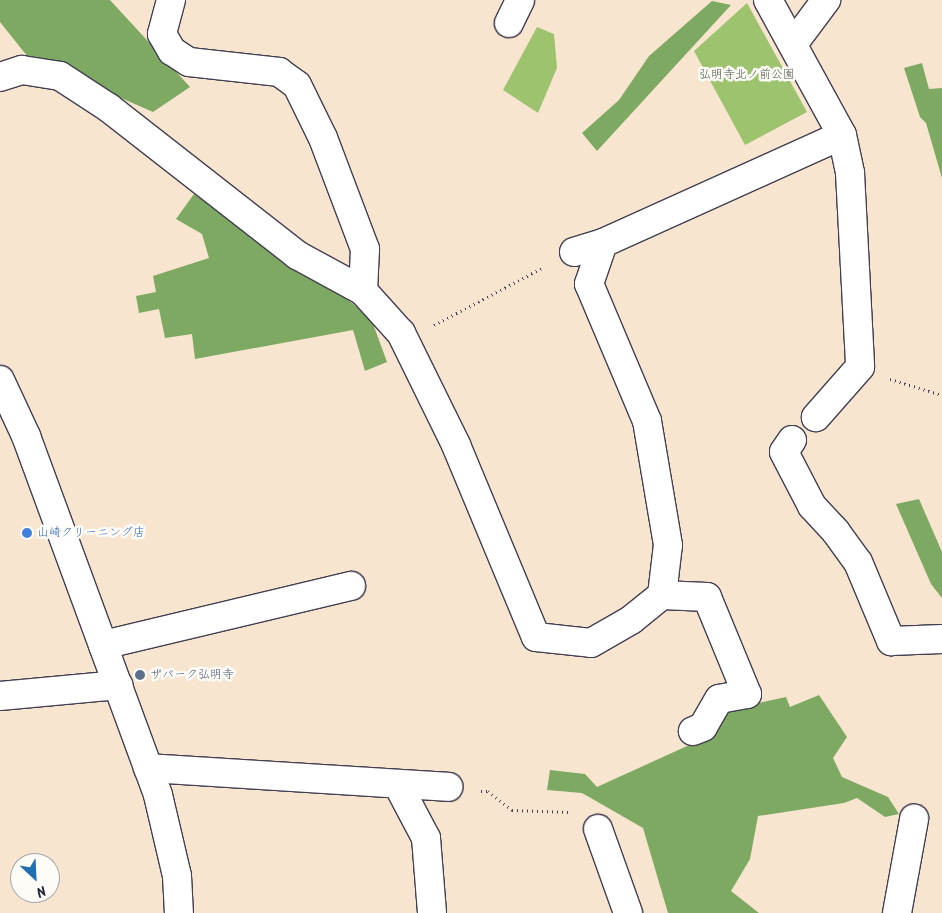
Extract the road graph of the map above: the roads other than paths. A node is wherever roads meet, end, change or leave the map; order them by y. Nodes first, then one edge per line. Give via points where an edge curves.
1 (171, 0) edge
2 (768, 0) edge
3 (826, 0) edge
4 (794, 42) junction
5 (0, 77) edge
6 (842, 135) junction
7 (603, 243) junction
8 (574, 252) road end
9 (363, 291) junction
10 (0, 380) edge
11 (816, 417) dead end
12 (792, 440) dead end
13 (351, 586) dead end
14 (662, 594) junction
15 (942, 639) edge
16 (103, 645) junction
17 (118, 685) junction
18 (0, 696) edge
19 (694, 730) dead end
20 (148, 768) junction
21 (398, 784) junction
22 (448, 788) road end
23 (914, 819) dead end
24 (598, 829) road end
25 (179, 913) edge
26 (432, 913) edge
27 (628, 913) edge
28 (897, 913) edge

1 - 9 street via 162,34 172,51 189,62 279,72 297,85 322,138 365,249
2 - 4 street
3 - 4 street
4 - 6 street
5 - 9 street via 22,70 60,76 109,108 297,255
6 - 7 street
6 - 11 street via 851,182 870,372
7 - 8 street
7 - 14 street via 589,284 647,421 668,544
9 - 14 street via 412,335 536,637 591,642 631,620
10 - 16 street via 26,436
12 - 15 street via 784,452 812,506 858,562 891,641
13 - 16 street
14 - 19 street via 707,598 747,694 719,699 703,727
16 - 17 street
17 - 18 street
17 - 20 street
20 - 21 street
20 - 25 street via 158,795 177,876
21 - 22 street
21 - 26 street via 426,838
23 - 28 street
24 - 27 street

